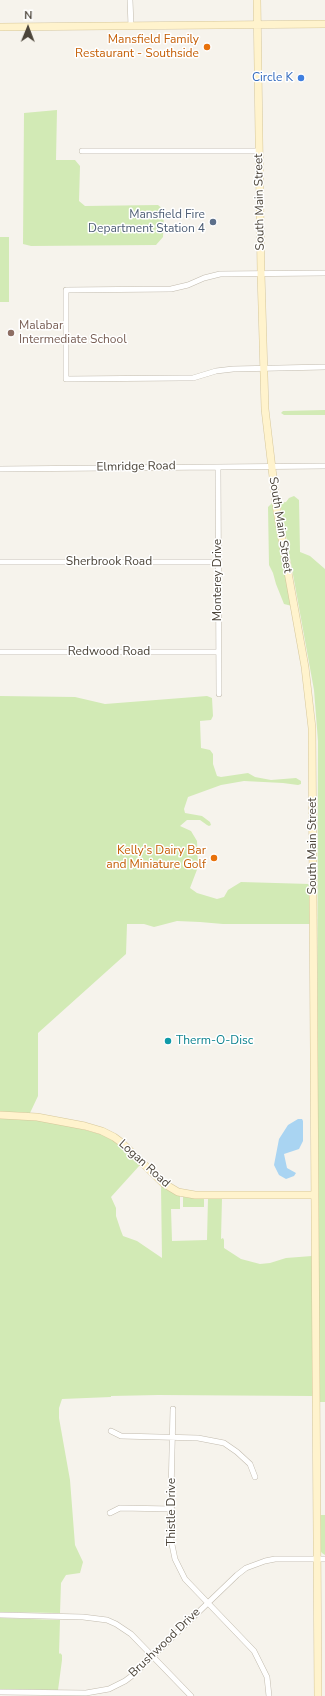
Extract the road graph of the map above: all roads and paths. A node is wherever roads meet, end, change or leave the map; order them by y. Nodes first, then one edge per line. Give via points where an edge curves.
1 (130, 0) edge
2 (257, 0) edge
3 (257, 24) junction
4 (325, 24) edge
5 (131, 26) junction
6 (0, 27) edge
7 (82, 151) dead end
8 (259, 151) junction
9 (261, 273) junction
10 (325, 273) edge
11 (263, 367) junction
12 (325, 367) edge
13 (218, 466) junction
14 (271, 466) junction
15 (325, 466) edge
16 (0, 468) edge
17 (0, 562) edge
18 (218, 562) junction
19 (0, 652) edge
20 (218, 652) junction
21 (219, 694) dead end
22 (0, 1115) edge
23 (314, 1195) junction
24 (172, 1409) dead end
25 (111, 1431) dead end
26 (172, 1438) junction
27 (255, 1477) dead end
28 (172, 1509) junction
29 (110, 1512) dead end
30 (325, 1558) edge
31 (317, 1559) junction
32 (208, 1603) junction
33 (0, 1615) edge
34 (152, 1656) junction
35 (0, 1692) edge
36 (192, 1696) edge
37 (269, 1696) edge
38 (318, 1696) edge

1 - 5 street
2 - 3 street, South Main Street
3 - 4 street
3 - 5 street
3 - 8 street, South Main Street
5 - 6 street
7 - 8 street
8 - 9 street, South Main Street
9 - 10 street
9 - 11 street, South Main Street
9 - 11 street via 220,274 171,289 66,290 66,379 187,378 223,370
11 - 12 street
11 - 14 street, South Main Street
13 - 14 street, Elmridge Road
13 - 16 street, Elmridge Road
13 - 18 street, Monterey Drive
14 - 15 street, Elmridge Road
14 - 23 street, South Main Street via 312,717
17 - 18 street, Sherbrook Road
18 - 20 street, Monterey Drive
19 - 20 street, Redwood Road
20 - 21 street, Monterey Drive
22 - 23 street, Logan Road via 66,1122 108,1134 122,1143 158,1179 178,1192 196,1195
23 - 31 street, South Main Street
24 - 26 street, Thistle Drive
25 - 26 street via 121,1436
26 - 27 street via 208,1439 224,1443 250,1464
26 - 28 street, Thistle Drive
28 - 29 street via 120,1508
28 - 32 street, Thistle Drive via 170,1535 175,1559 185,1578
30 - 31 street, Brushwood Drive
31 - 32 street, Brushwood Drive via 275,1559 255,1564 237,1574
31 - 38 street, South Main Street
32 - 34 street, Brushwood Drive
32 - 37 street, Thistle Drive via 254,1651 267,1677
33 - 34 street via 88,1617 107,1620 128,1632
34 - 35 street, Brushwood Drive via 125,1681 100,1692
34 - 36 street

